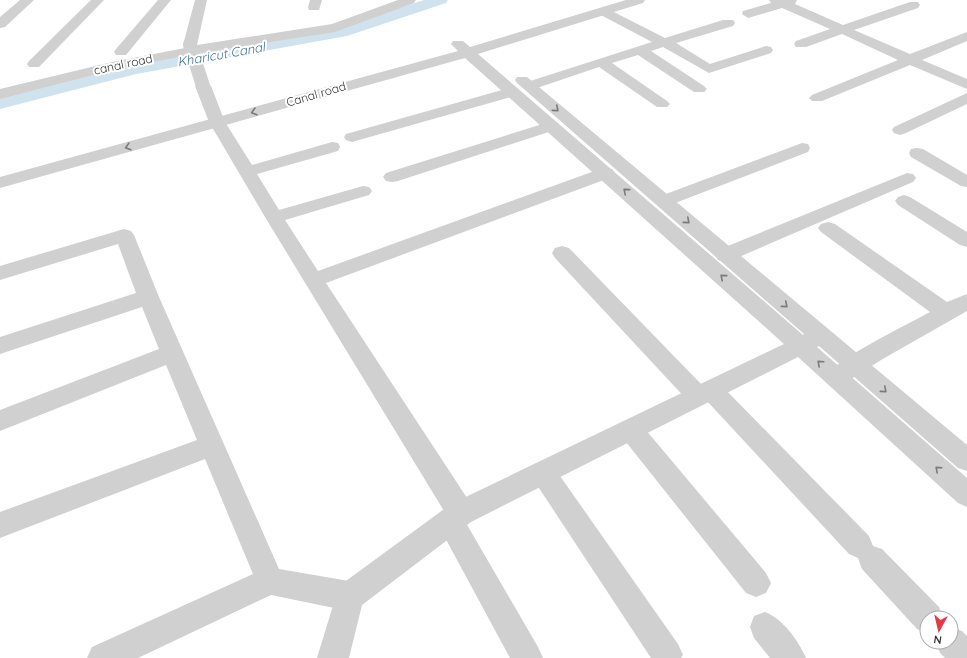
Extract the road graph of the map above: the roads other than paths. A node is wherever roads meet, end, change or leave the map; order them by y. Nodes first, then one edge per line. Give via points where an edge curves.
1 (28, 0) edge
2 (98, 0) edge
3 (165, 0) edge
4 (201, 0) edge
5 (410, 0) edge
6 (631, 1) edge
7 (784, 1) edge
8 (914, 5) dead end
9 (605, 6) edge
10 (748, 14) dead end
11 (728, 23) dead end
12 (0, 24) edge
13 (843, 30) junction
14 (967, 36) edge
15 (665, 43) junction
16 (801, 44) dead end
17 (470, 46) junction
18 (640, 50) junction
19 (766, 50) dead end
20 (121, 52) dead end
21 (910, 60) junction
22 (601, 62) junction
23 (34, 64) dead end
24 (967, 85) edge
25 (521, 89) junction
26 (699, 89) dead end
27 (0, 94) edge
28 (817, 98) dead end
29 (967, 98) edge
30 (662, 104) dead end
31 (215, 117) junction
32 (552, 126) junction
33 (900, 130) dead end
34 (352, 137) dead end
35 (332, 147) dead end
36 (802, 148) dead end
37 (917, 153) dead end
38 (0, 170) edge
39 (247, 172) junction
40 (606, 174) junction
41 (392, 177) dead end
42 (907, 178) dead end
43 (967, 182) edge
44 (0, 183) edge
45 (363, 192) dead end
46 (664, 201) junction
47 (904, 201) dead end
48 (274, 217) junction
49 (828, 228) dead end
50 (967, 241) edge
51 (562, 253) dead end
52 (725, 255) junction
53 (0, 273) edge
54 (313, 280) junction
55 (148, 296) junction
56 (967, 301) edge
57 (947, 314) junction
58 (811, 340) junction
59 (0, 346) edge
60 (172, 353) junction
61 (846, 371) junction
62 (704, 392) junction
63 (0, 421) edge
64 (631, 430) junction
65 (212, 445) junction
66 (967, 460) edge
67 (544, 474) junction
68 (967, 495) edge
69 (455, 517) junction
70 (0, 525) edge
71 (270, 581) junction
72 (756, 583) dead end
73 (349, 596) junction
74 (920, 610) edge
75 (765, 627) dead end
76 (958, 650) edge
77 (668, 654) dead end
78 (103, 658) edge
79 (333, 658) edge
80 (527, 658) edge
81 (790, 658) edge
82 (966, 658) edge

1 - 12 street
2 - 23 street
3 - 20 street
4 - 31 street, bridge via 190,45
5 - 27 street, canal road via 335,28 112,66
6 - 9 street, Canal road
7 - 10 street
7 - 13 street
8 - 13 street
9 - 15 street
9 - 17 street, Canal road
11 - 15 street
13 - 16 street
13 - 21 street
14 - 21 street
15 - 18 street
15 - 19 street via 709,69
17 - 25 street
17 - 31 street, Canal road
18 - 22 street
18 - 26 street
21 - 24 street
21 - 28 street
22 - 25 street
22 - 30 street
25 - 32 street
25 - 34 street
25 -> 46 street
29 - 33 street
31 - 38 street
31 - 39 street
31 -> 44 street, Canal road
32 - 40 street
32 - 41 street
35 - 39 street
36 - 46 street
37 - 43 street
39 - 48 street
40 - 54 street
58 -> 40 street
42 - 52 street
45 - 48 street
46 -> 52 street
47 - 50 street
48 - 54 street
49 - 57 street
51 - 62 street
52 -> 58 street
53 - 55 street via 124,235
54 - 69 street
55 - 59 street
55 - 60 street
56 - 57 street
57 - 61 street
58 - 61 street
58 - 62 street
60 - 63 street
60 - 65 street
61 -> 66 street
68 -> 61 street
62 - 64 street
62 - 74 street
64 - 67 street
64 - 72 street
65 - 70 street
65 - 71 street
67 - 69 street
67 - 77 street
69 - 73 street
69 - 80 street
71 - 73 street
71 - 78 street
73 - 79 street
75 - 81 street
76 - 82 street

